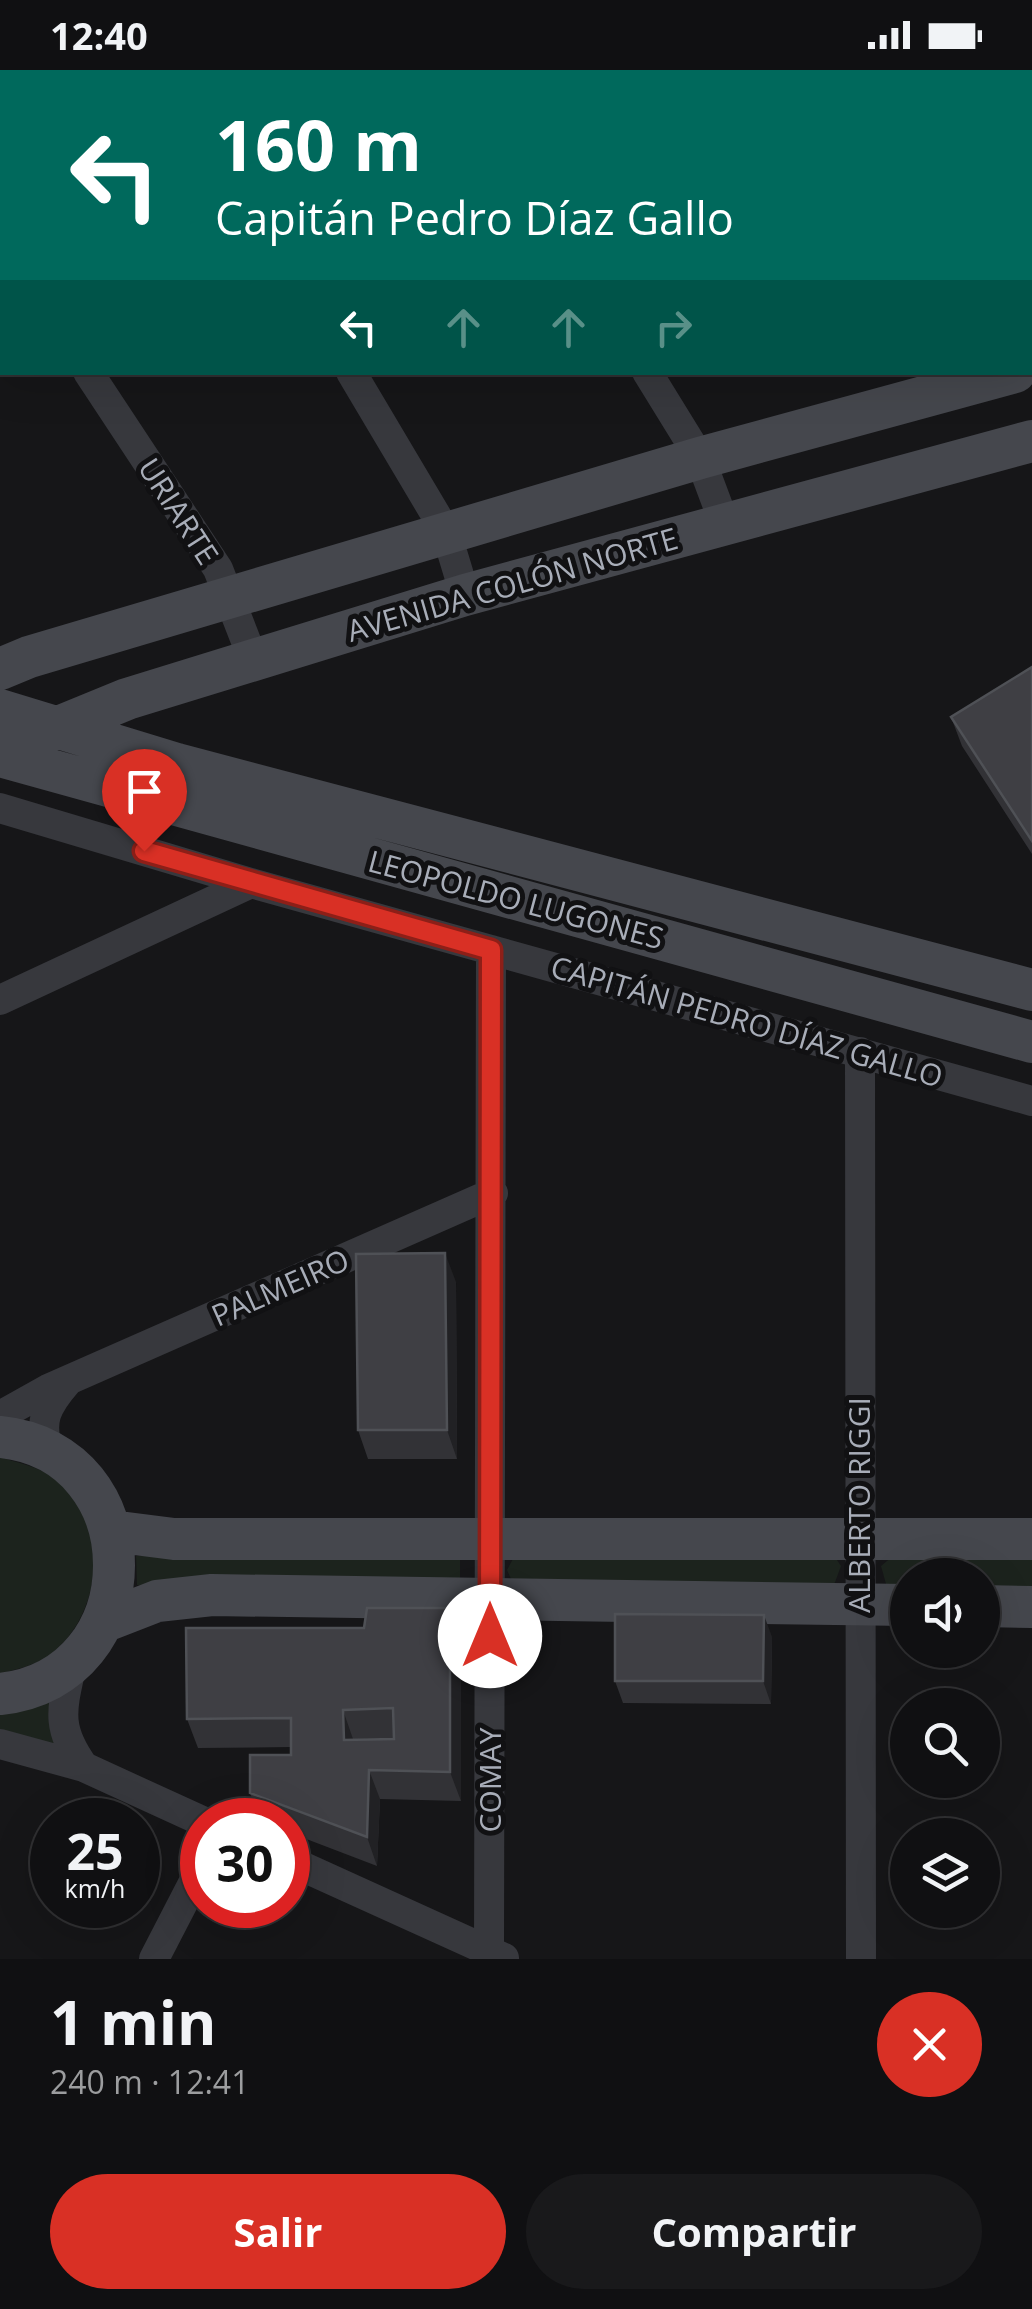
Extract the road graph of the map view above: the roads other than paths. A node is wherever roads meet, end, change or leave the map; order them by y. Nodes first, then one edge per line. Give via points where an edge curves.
1 (90, 375) edge
2 (353, 375) edge
3 (649, 375) edge
4 (1004, 375) edge
5 (1032, 441) edge
6 (700, 458) junction
7 (725, 525) junction
8 (446, 532) junction
9 (465, 595) junction
10 (230, 600) junction
11 (254, 659) junction
12 (0, 670) edge
13 (182, 682) junction
14 (0, 710) edge
15 (57, 726) junction
16 (0, 754) edge
17 (176, 764) junction
18 (0, 808) edge
19 (251, 883) junction
20 (491, 950) junction
21 (1032, 990) edge
22 (0, 1000) edge
23 (1032, 1042) edge
24 (860, 1052) junction
25 (1032, 1101) edge
26 (493, 1193) junction
27 (66, 1382) junction
28 (0, 1416) edge
29 (0, 1437) edge
30 (50, 1452) junction
31 (111, 1531) junction
32 (858, 1539) junction
33 (1032, 1539) edge
34 (489, 1540) junction
35 (490, 1597) junction
36 (858, 1605) junction
37 (890, 1606) edge
38 (1000, 1606) edge
39 (1032, 1606) edge
40 (103, 1622) junction
41 (72, 1664) junction
42 (0, 1694) edge
43 (0, 1744) edge
44 (84, 1767) junction
45 (180, 1811) edge
46 (310, 1870) edge
47 (180, 1909) edge
48 (498, 1955) edge
49 (154, 1959) edge
50 (862, 1959) edge

1 - 10 street, URIARTE via 218,569
2 - 8 street
3 - 6 street
4 - 6 main road
5 - 7 main road, AVENIDA COLÓN NORTE
6 - 7 street
6 - 8 main road
7 - 9 main road, AVENIDA COLÓN NORTE
8 - 9 street
8 - 10 main road
9 - 11 main road, AVENIDA COLÓN NORTE
10 - 11 street, URIARTE
10 - 12 main road
11 - 13 main road, AVENIDA COLÓN NORTE
13 - 15 main road, AVENIDA COLÓN NORTE
13 - 17 main road via 170,695 162,730
14 - 15 main road, LEOPOLDO LUGONES
15 - 16 main road, AVENIDA COLÓN NORTE
15 - 17 main road, LEOPOLDO LUGONES
16 - 23 main road, LEOPOLDO LUGONES
17 - 21 main road, LEOPOLDO LUGONES
18 - 19 street, CAPITÁN PEDRO DÍAZ GALLO
19 - 20 street, CAPITÁN PEDRO DÍAZ GALLO
19 - 22 street
20 - 24 street, CAPITÁN PEDRO DÍAZ GALLO
20 - 26 street, COMAY
24 - 25 street, CAPITÁN PEDRO DÍAZ GALLO
24 - 32 street, ALBERTO RIGGI
26 - 27 street, PALMEIRO
26 - 34 street, COMAY
27 - 28 street, PALMEIRO
27 - 30 street via 48,1404 41,1430
29 - 30 main road
30 - 31 main road via 98,1499
31 - 34 main road via 174,1539
31 - 40 main road via 113,1592
32 - 33 main road
32 - 34 main road
32 - 36 street, ALBERTO RIGGI
34 - 35 street, COMAY
35 - 36 main road
35 - 40 main road via 212,1596 157,1601
35 - 48 street, COMAY
36 - 37 main road
36 - 50 street, ALBERTO RIGGI
38 - 39 main road
40 - 41 main road
41 - 42 main road via 46,1681
41 - 44 street via 61,1714 66,1743
43 - 44 street
44 - 45 street
46 - 48 street
47 - 49 street

